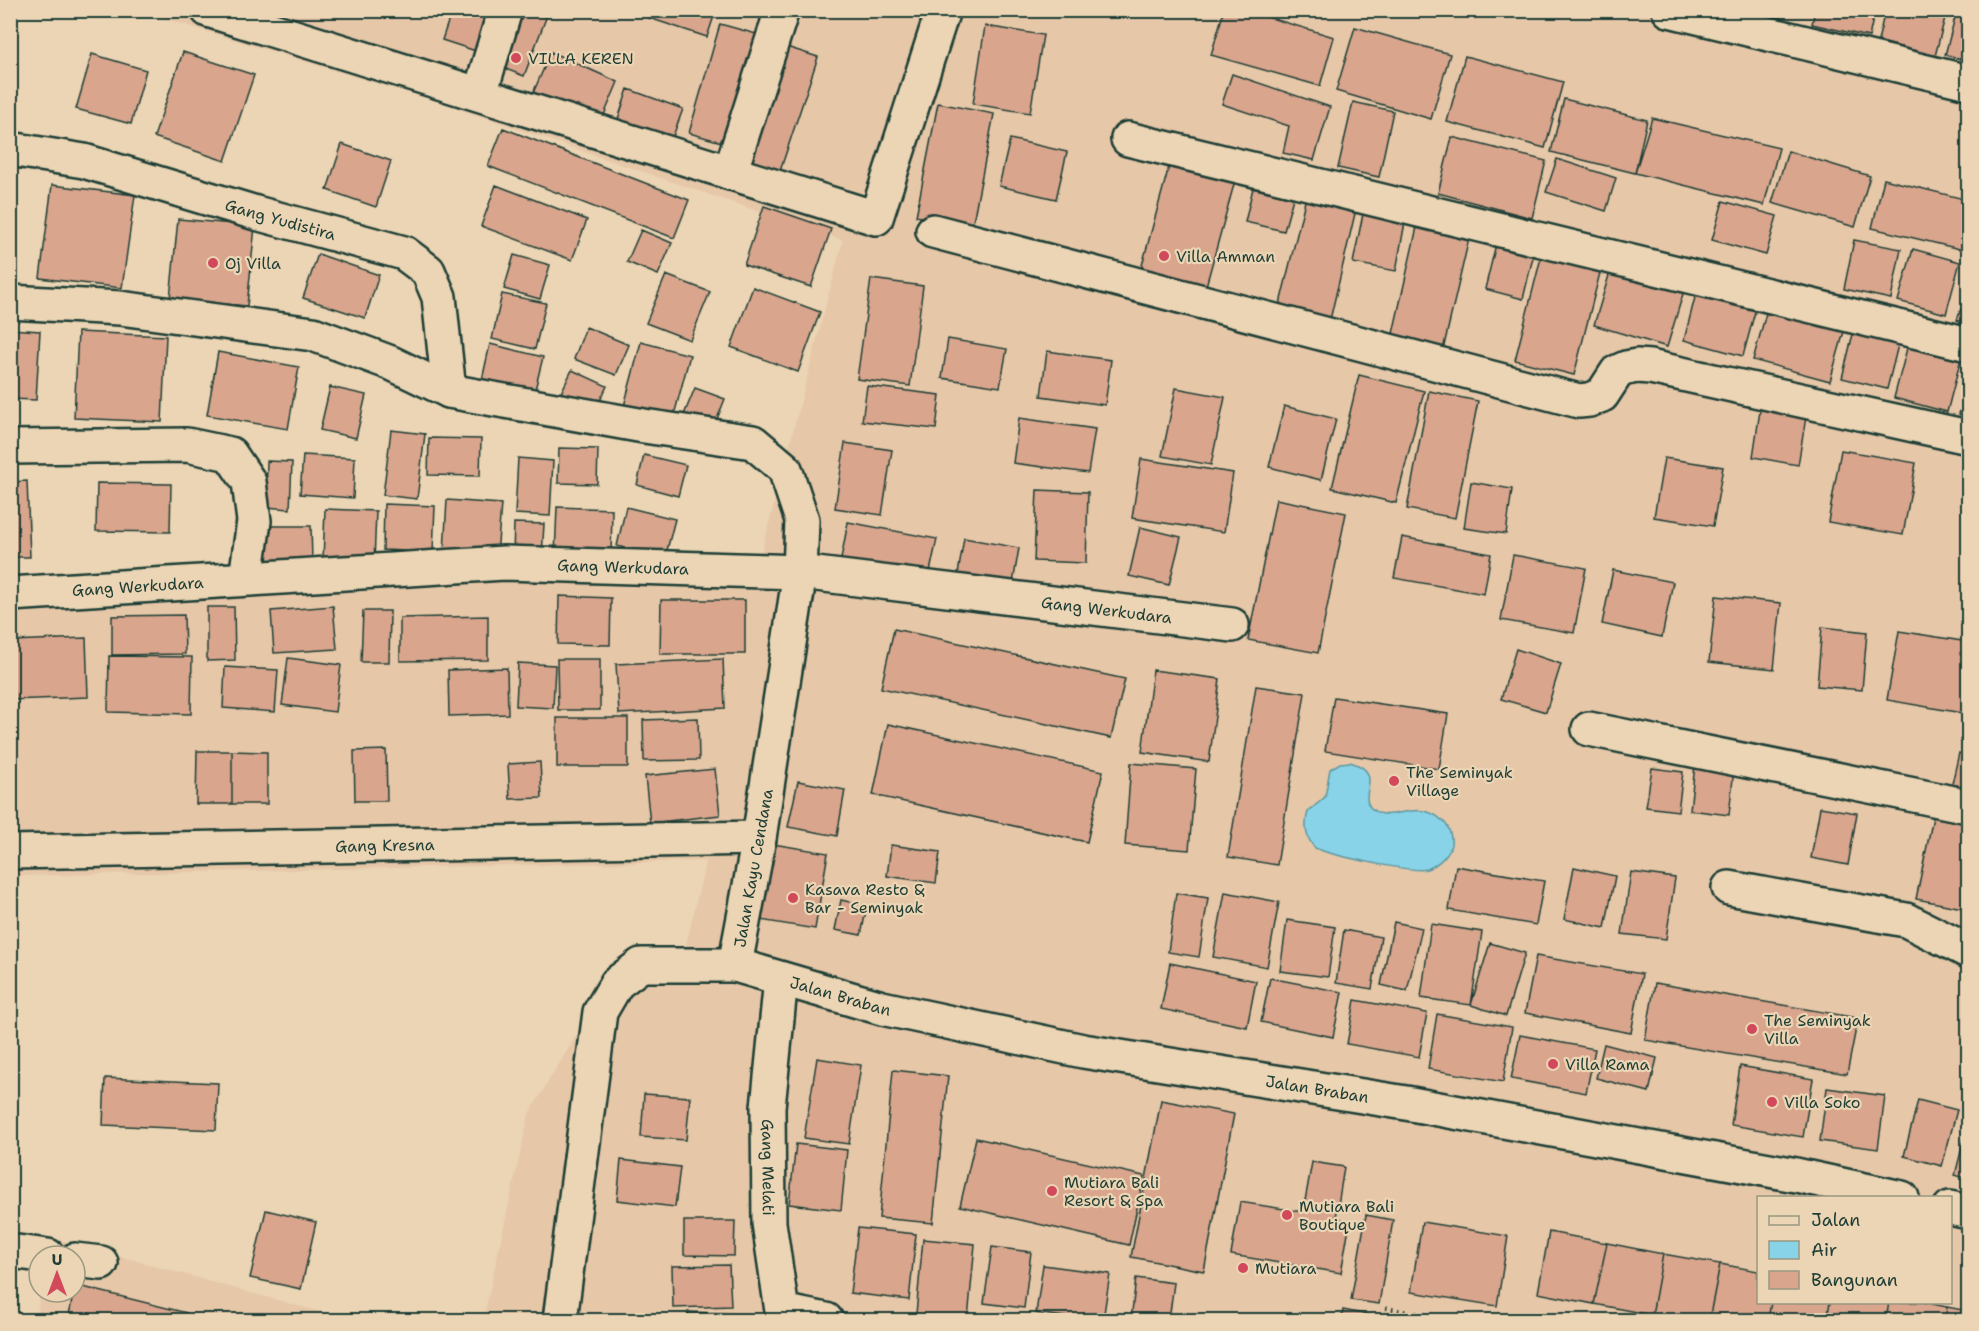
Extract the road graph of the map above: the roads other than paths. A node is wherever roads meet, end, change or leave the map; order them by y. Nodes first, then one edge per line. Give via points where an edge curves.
1 (505, 10) edge
2 (782, 10) edge
3 (943, 10) edge
4 (1669, 10) edge
5 (224, 13) edge
6 (1968, 82) edge
7 (480, 94) junction
8 (1128, 140) dead end
9 (10, 149) edge
10 (730, 173) junction
11 (933, 231) dead end
12 (10, 302) edge
13 (1968, 344) edge
14 (449, 391) junction
15 (1968, 437) edge
16 (10, 447) edge
17 (800, 572) junction
18 (246, 578) junction
19 (10, 594) edge
20 (1232, 625) dead end
21 (1589, 729) dead end
22 (1968, 806) edge
23 (759, 838) junction
24 (10, 852) edge
25 (1729, 888) dead end
26 (1968, 951) edge
27 (735, 965) junction
28 (781, 979) junction
29 (1897, 1196) edge
30 (1952, 1208) edge
31 (1968, 1212) edge
32 (10, 1251) edge
33 (27, 1253) edge
34 (560, 1320) edge
35 (826, 1320) edge

1 - 7 street
2 - 10 street
3 - 10 street via 876,218
4 - 6 street
5 - 7 street
7 - 10 street
8 - 13 street
9 - 14 street, Gang Yudistira via 84,161 404,253 428,270 439,297
11 - 15 street via 1579,401 1602,395 1617,372 1636,366 1650,367
12 - 14 street via 120,308 313,334 392,363
14 - 17 street, Jalan Kayu Cendana via 753,442 785,470 802,520
16 - 18 street via 187,445 230,454 249,482 254,521
17 - 18 street, Gang Werkudara via 504,563
17 - 20 street, Gang Werkudara
17 - 23 street, Jalan Kayu Cendana
18 - 19 street, Gang Werkudara
21 - 22 street
23 - 24 street, Gang Kresna
23 - 27 street, Jalan Kayu Cendana
25 - 26 street via 1906,920
27 - 28 street, Jalan Braban
27 - 34 street, Jalan Kayu Cendana via 641,965 617,983 600,1012
28 - 29 street, Jalan Braban via 882,1008 1083,1050 1406,1103
28 - 35 street, Gang Melati via 768,1107 769,1223 782,1311
30 - 31 street
32 - 33 street

